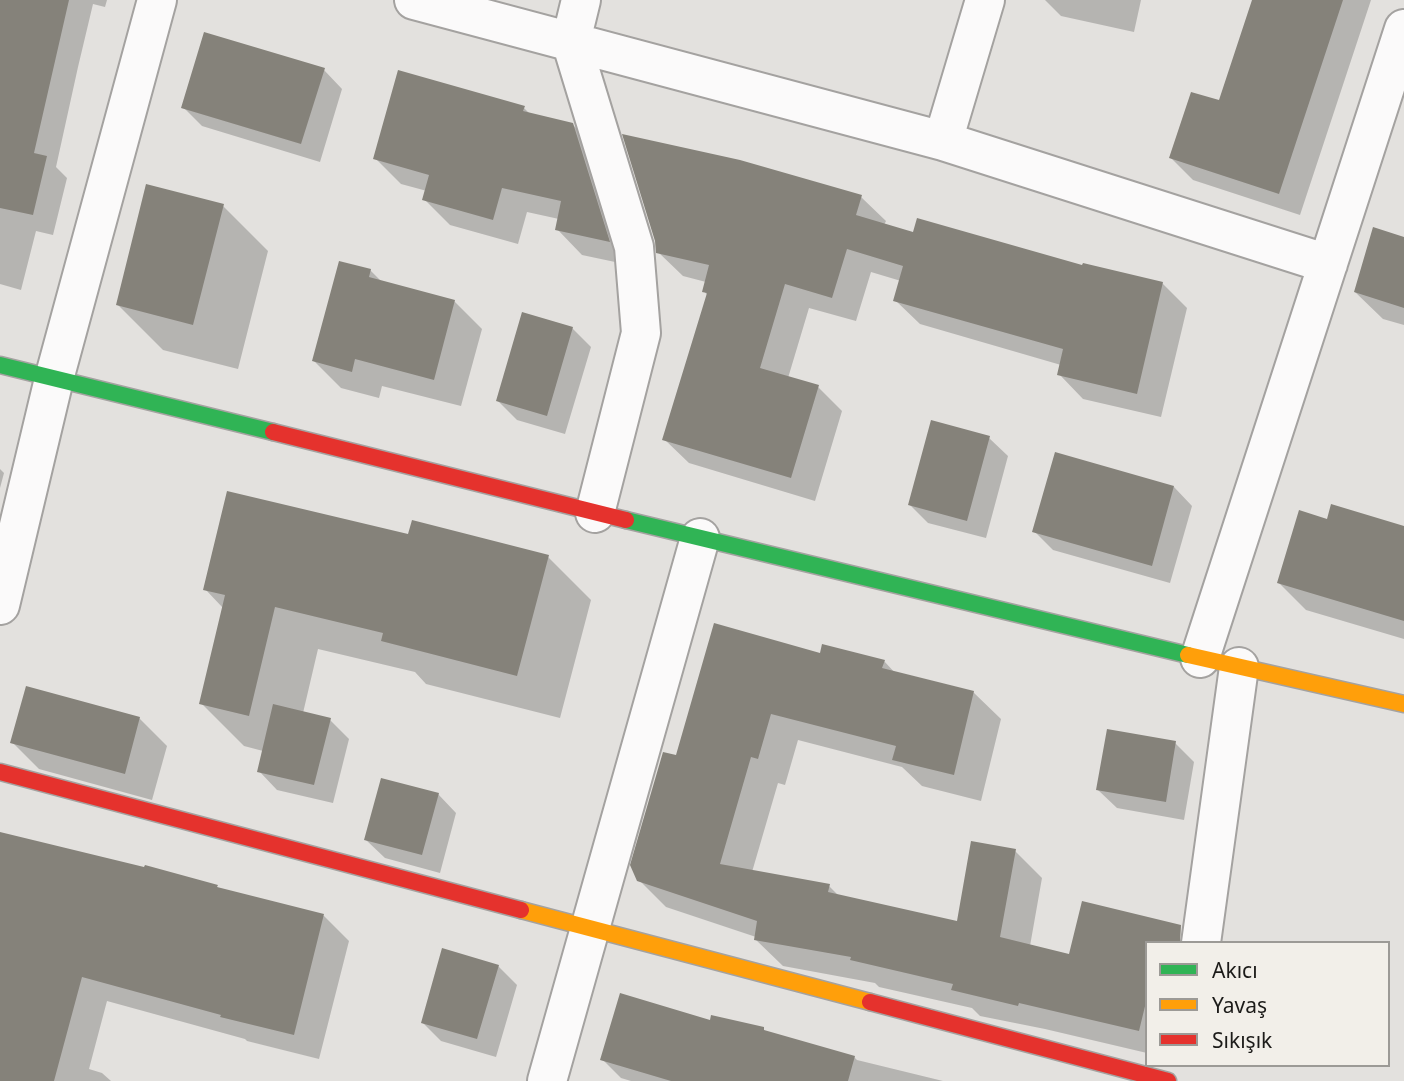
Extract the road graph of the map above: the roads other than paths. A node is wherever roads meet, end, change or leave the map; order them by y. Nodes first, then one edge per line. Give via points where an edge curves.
1 (157, 0) edge
2 (414, 0) edge
3 (581, 0) edge
4 (985, 0) edge
5 (1404, 29) edge
6 (571, 41) junction
7 (943, 141) junction
8 (1328, 264) junction
9 (0, 365) edge
10 (54, 379) junction
11 (595, 513) junction
12 (700, 538) junction
13 (0, 605) edge
14 (1200, 658) junction
15 (1239, 667) junction
16 (1404, 705) edge
17 (0, 772) edge
18 (590, 928) junction
19 (1201, 941) edge
20 (547, 1081) edge
21 (1168, 1081) edge

1 - 10 street
2 - 6 street
3 - 6 street
4 - 7 street
5 - 8 street
6 - 7 street
6 - 11 street via 634,247 641,333
7 - 8 street
8 - 14 street
9 - 10 street
10 - 11 street
10 - 13 street
11 - 12 street
12 - 14 street
12 - 18 street
14 - 15 street
15 - 16 street
15 - 19 street
17 - 18 street
18 - 20 street
18 - 21 street

